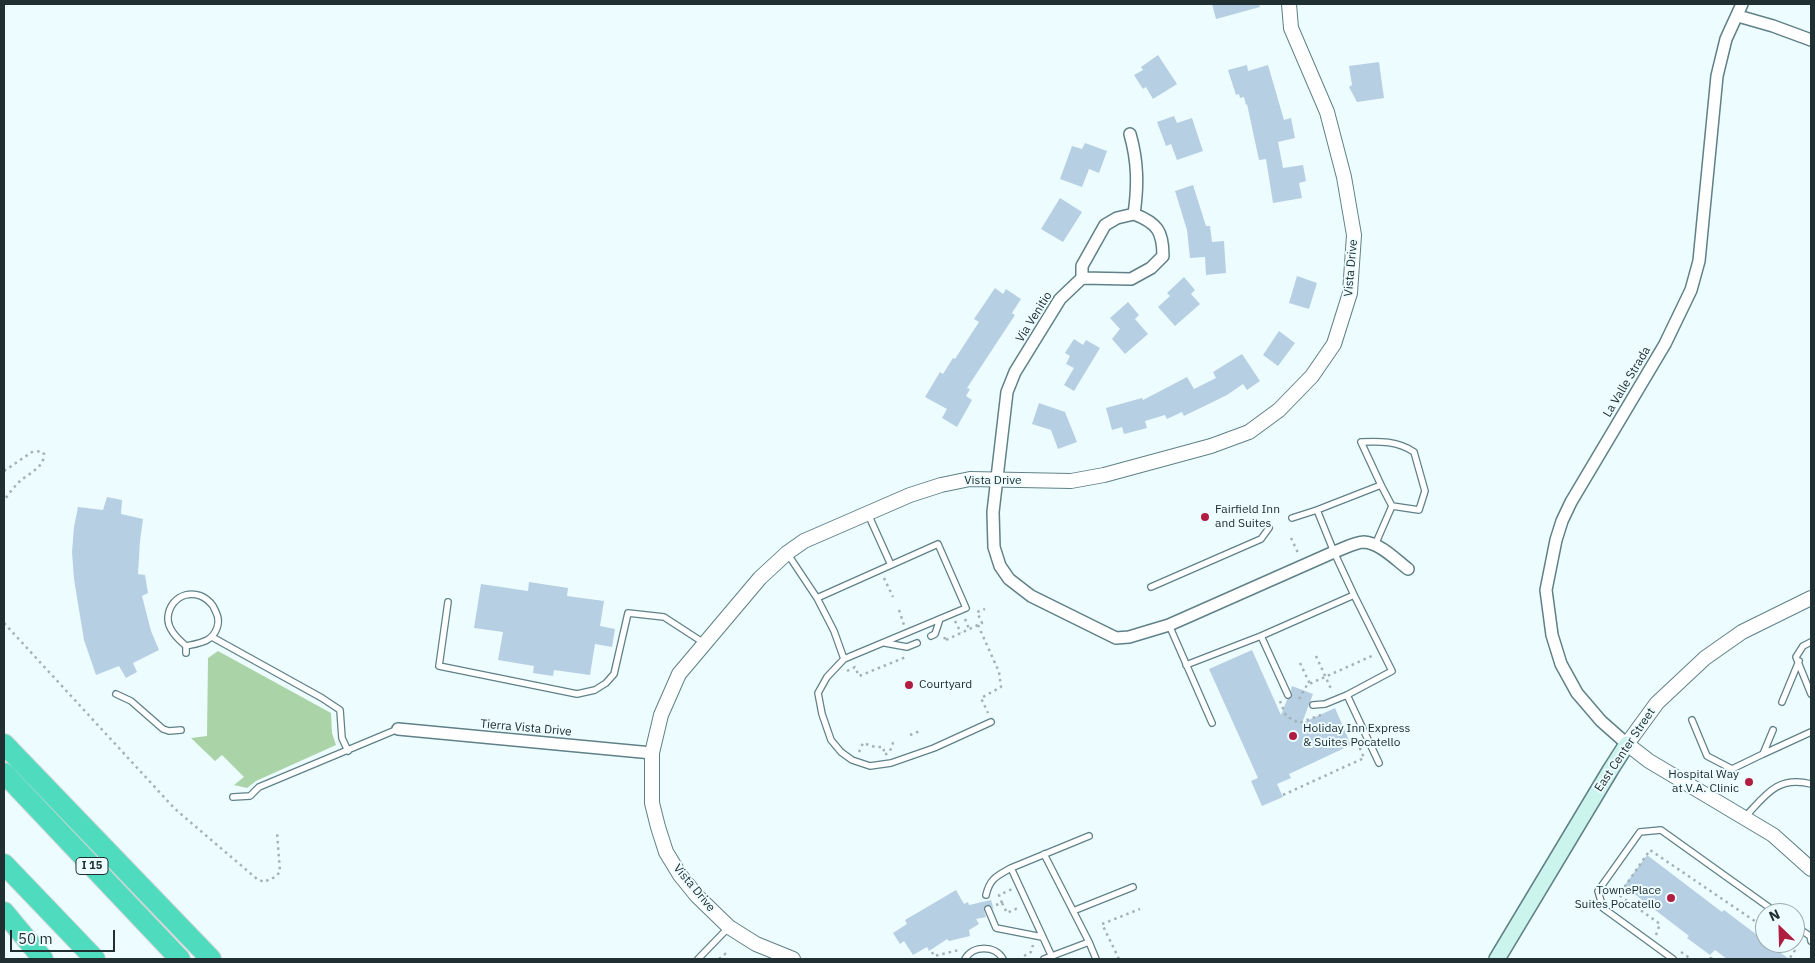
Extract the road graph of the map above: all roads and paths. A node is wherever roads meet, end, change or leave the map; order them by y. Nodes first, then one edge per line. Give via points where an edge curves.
1 (1289, 4) edge
2 (1742, 4) edge
3 (1738, 16) junction
4 (1811, 40) edge
5 (1130, 134) dead end
6 (1134, 214) junction
7 (1082, 278) junction
8 (4, 470) edge
9 (998, 479) junction
10 (1380, 485) junction
11 (4, 501) edge
12 (1392, 506) junction
13 (1317, 510) junction
14 (868, 513) junction
15 (1292, 518) dead end
16 (1269, 528) dead end
17 (1291, 538) dead end
18 (1375, 545) junction
19 (1334, 552) junction
20 (787, 553) junction
21 (1299, 555) dead end
22 (890, 565) junction
23 (1408, 570) dead end
24 (883, 576) dead end
25 (1151, 587) dead end
26 (1354, 595) junction
27 (893, 597) dead end
28 (817, 598) junction
29 (1811, 598) edge
30 (448, 602) dead end
31 (985, 609) dead end
32 (899, 610) dead end
33 (940, 619) junction
34 (4, 622) edge
35 (978, 625) junction
36 (1169, 625) junction
37 (904, 626) dead end
38 (946, 635) dead end
39 (931, 636) dead end
40 (1261, 636) junction
41 (212, 637) junction
42 (1811, 642) edge
43 (704, 643) junction
44 (885, 643) junction
45 (917, 643) dead end
46 (186, 646) junction
47 (186, 654) dead end
48 (911, 655) dead end
49 (1374, 655) dead end
50 (1316, 656) dead end
51 (844, 659) junction
52 (1799, 661) junction
53 (1300, 663) dead end
54 (1186, 665) junction
55 (841, 674) dead end
56 (1326, 679) junction
57 (1310, 684) junction
58 (116, 694) dead end
59 (1811, 694) edge
60 (1288, 695) dead end
61 (1347, 695) junction
62 (1278, 697) dead end
63 (1299, 699) dead end
64 (1782, 702) dead end
65 (1313, 705) dead end
66 (1325, 713) dead end
67 (988, 714) dead end
68 (1692, 720) dead end
69 (991, 722) dead end
70 (1212, 723) dead end
71 (398, 729) joint
72 (181, 730) dead end
73 (922, 730) dead end
74 (1772, 730) dead end
75 (1811, 732) edge
76 (910, 735) dead end
77 (1357, 741) dead end
78 (895, 742) dead end
79 (4, 744) edge
80 (1627, 744) junction
81 (854, 750) dead end
82 (348, 751) junction
83 (652, 753) junction
84 (1763, 754) junction
85 (1379, 763) dead end
86 (4, 773) edge
87 (1811, 784) edge
88 (1283, 795) dead end
89 (233, 797) dead end
90 (1744, 818) junction
91 (277, 832) dead end
92 (1089, 836) dead end
93 (1044, 854) junction
94 (4, 864) edge
95 (1011, 868) junction
96 (1811, 869) edge
97 (1134, 887) dead end
98 (986, 895) dead end
99 (1002, 902) dead end
100 (1763, 903) edge
101 (988, 909) dead end
102 (1140, 909) dead end
103 (1073, 911) junction
104 (4, 912) edge
105 (1009, 912) dead end
106 (1755, 921) edge
107 (729, 927) junction
108 (1042, 937) junction
109 (1663, 939) dead end
110 (1089, 942) junction
111 (963, 949) dead end
112 (1677, 949) dead end
113 (932, 952) dead end
114 (730, 953) dead end
115 (1052, 958) edge
116 (43, 959) edge
117 (95, 959) edge
118 (180, 959) edge
119 (211, 959) edge
120 (698, 959) edge
121 (719, 959) edge
122 (793, 959) edge
123 (965, 959) edge
124 (1003, 959) edge
125 (1044, 959) edge
126 (1096, 959) edge
127 (1119, 959) edge
128 (1497, 959) edge
129 (1673, 959) edge
130 (1691, 959) edge

1 - 9 street, Vista Drive via 1292,28 1327,112 1344,176 1354,235 1350,293 1334,344 1312,376 1280,410 1249,432 1202,449 1071,482
2 - 3 street, La Valle Strada
3 - 4 street
3 - 80 street, La Valle Strada via 1726,38 1717,76 1699,261 1691,290 1665,344 1571,502 1556,540 1546,590 1552,635 1561,664 1577,693
5 - 6 street via 1138,167
6 - 7 street via 1105,225 1082,266
6 - 7 street via 1156,226 1163,241 1163,256 1151,268 1131,279
7 - 9 street, Via Venitio via 1060,299 1014,372 1007,392
8 - 11 path via 32,452 44,454 41,465 20,481
9 - 14 street, Vista Drive via 970,479 941,485
9 - 36 street, Via Venitio via 993,512 994,547 1000,566 1009,579 1031,596 1116,638
10 - 12 lane
10 - 12 lane via 1361,442 1382,441 1406,446 1414,452 1425,491 1419,510
10 - 13 lane
12 - 18 lane
13 - 15 lane
13 - 19 lane
14 - 20 street, Vista Drive via 804,541
14 - 22 lane
16 - 25 lane via 1261,539
17 - 21 path
18 - 19 street, Via Venitio via 1364,542
18 - 23 street
19 - 26 lane
19 - 36 street, Via Venitio
20 - 28 lane
20 - 43 street, Vista Drive via 760,578
22 - 28 lane
22 - 33 lane via 938,544 966,608
24 - 27 path
26 - 40 lane
26 - 61 lane via 1392,671
28 - 51 lane
29 - 80 street, East Center Street via 1742,632 1705,658 1657,704
30 - 43 lane via 440,666 577,694 595,690 614,674 628,613 664,617
31 - 35 path via 978,612 982,623
32 - 37 path
33 - 39 lane via 935,634
33 - 44 lane
34 - 91 path via 175,809 264,882 280,872
35 - 38 path via 944,641
35 - 67 path via 999,672 1001,687 981,698
36 - 54 lane
40 - 54 lane
40 - 60 lane
41 - 46 lane
41 - 46 lane via 220,626 218,615 208,599 200,594 190,594 179,599 168,618 170,628
41 - 82 lane via 340,710 342,738
42 - 52 lane via 1803,646 1796,657
43 - 83 street, Vista Drive via 679,674 661,715
44 - 45 lane via 907,647
44 - 51 lane
46 - 47 lane
48 - 55 path via 859,676 855,667
49 - 56 path
50 - 56 path
51 - 69 lane via 827,677 818,693 832,740 840,752 852,760 870,766 891,763
52 - 59 lane
52 - 64 lane
53 - 57 path
54 - 70 lane
56 - 57 path
57 - 63 path
58 - 72 lane via 132,700 163,729
61 - 65 lane
61 - 85 lane
62 - 66 path via 1286,716 1299,723
68 - 84 lane via 1707,756 1732,769
71 - 82 lane
71 - 83 street, Tierra Vista Drive
73 - 76 path
74 - 84 lane
75 - 84 lane
77 - 88 path via 1364,758
78 - 81 path via 885,754 883,747 863,743 859,752
79 - 119 highway
80 - 90 street via 1649,761
80 - 128 main road, East Center Street
82 - 89 lane via 259,787 250,796
83 - 107 street, Vista Drive via 652,803 666,852 697,896
86 - 118 highway, I 15
87 - 90 lane via 1786,782 1773,788
90 - 96 street via 1773,835
92 - 93 lane
93 - 95 lane
93 - 103 lane
94 - 117 highway
95 - 98 lane via 989,884
95 - 108 lane
97 - 103 lane
99 - 105 path
100 - 129 lane via 1661,830 1640,832 1598,891 1603,908
101 - 108 lane via 996,928
102 - 127 path via 1102,924
103 - 110 lane
104 - 116 highway
106 - 109 path via 1650,850 1619,895 1660,924 1656,934
107 - 120 lane
107 - 122 street, Vista Drive via 756,944
108 - 115 lane
110 - 115 lane
110 - 126 lane
111 - 113 path via 934,956
112 - 130 path
114 - 121 path
115 - 125 lane
123 - 124 lane via 968,954 986,948 995,950

